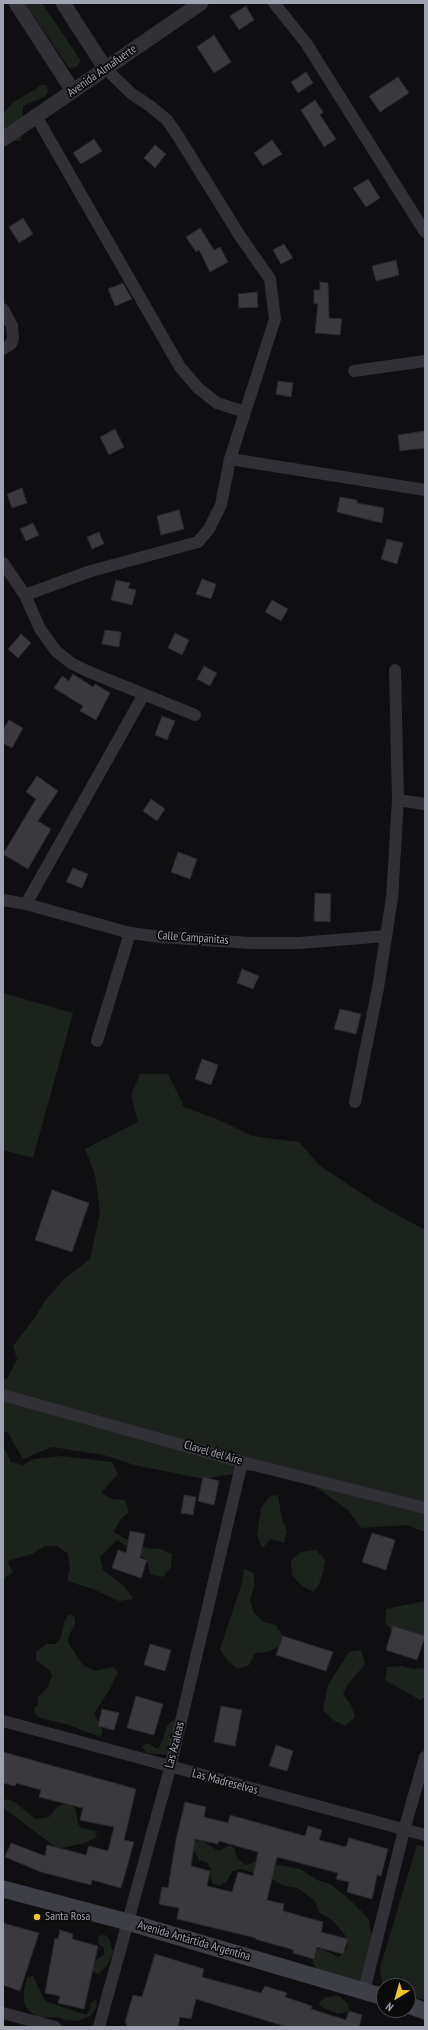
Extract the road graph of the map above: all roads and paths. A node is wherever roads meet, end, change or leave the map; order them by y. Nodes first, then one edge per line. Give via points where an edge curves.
1 (16, 3) edge
2 (63, 3) edge
3 (200, 3) edge
4 (274, 3) edge
5 (105, 68) junction
6 (73, 91) junction
7 (36, 116) junction
8 (3, 139) edge
9 (425, 232) edge
10 (3, 309) edge
11 (3, 349) edge
12 (425, 361) edge
13 (354, 371) dead end
14 (245, 412) junction
15 (230, 460) junction
16 (425, 490) edge
17 (3, 563) edge
18 (25, 594) junction
19 (395, 670) dead end
20 (144, 694) junction
21 (195, 715) dead end
22 (398, 800) junction
23 (425, 804) edge
24 (3, 900) edge
25 (26, 904) junction
26 (130, 933) junction
27 (386, 936) junction
28 (97, 1041) dead end
29 (354, 1102) dead end
30 (3, 1395) edge
31 (242, 1462) junction
32 (425, 1508) edge
33 (3, 1721) edge
34 (425, 1758) edge
35 (170, 1768) junction
36 (404, 1830) junction
37 (425, 1835) edge
38 (3, 1889) edge
39 (128, 1922) junction
40 (364, 1991) junction
41 (376, 1995) edge
42 (3, 2013) edge
43 (56, 2027) edge
44 (99, 2027) edge

1 - 6 street
2 - 5 street
3 - 5 street, Avenida Almafuerte
4 - 9 street via 306,43
5 - 6 street, Avenida Almafuerte
5 - 14 street via 132,94 167,120 270,279 275,319
6 - 7 street, Avenida Almafuerte
7 - 8 street, Avenida Almafuerte
7 - 14 street via 180,367 198,388 217,403
10 - 11 street via 12,326 13,338
12 - 13 street
14 - 15 street
15 - 16 street
15 - 18 street via 221,505 209,529 198,542 91,571
17 - 18 street
18 - 20 street via 40,629 56,652 87,671
19 - 22 street
20 - 21 street
20 - 25 street
22 - 23 street
22 - 27 street via 392,898
24 - 25 street, Calle Campanitas
25 - 26 street, Calle Campanitas
26 - 27 street, Calle Campanitas via 257,943 299,943
26 - 28 street
27 - 29 street
30 - 31 street, Clavel del Aire
31 - 32 street, Clavel del Aire
31 - 35 street, Las Azaleas
33 - 35 street, Las Madreselvas
34 - 36 street
35 - 36 street, Las Madreselvas
35 - 39 street, Las Azaleas
36 - 37 street, Las Madreselvas
36 - 40 street
38 - 39 main road, Avenida Antártida Argentina
39 - 40 main road, Avenida Antártida Argentina
39 - 44 street, Las Azaleas
40 - 41 main road, Avenida Antártida Argentina
42 - 43 street

